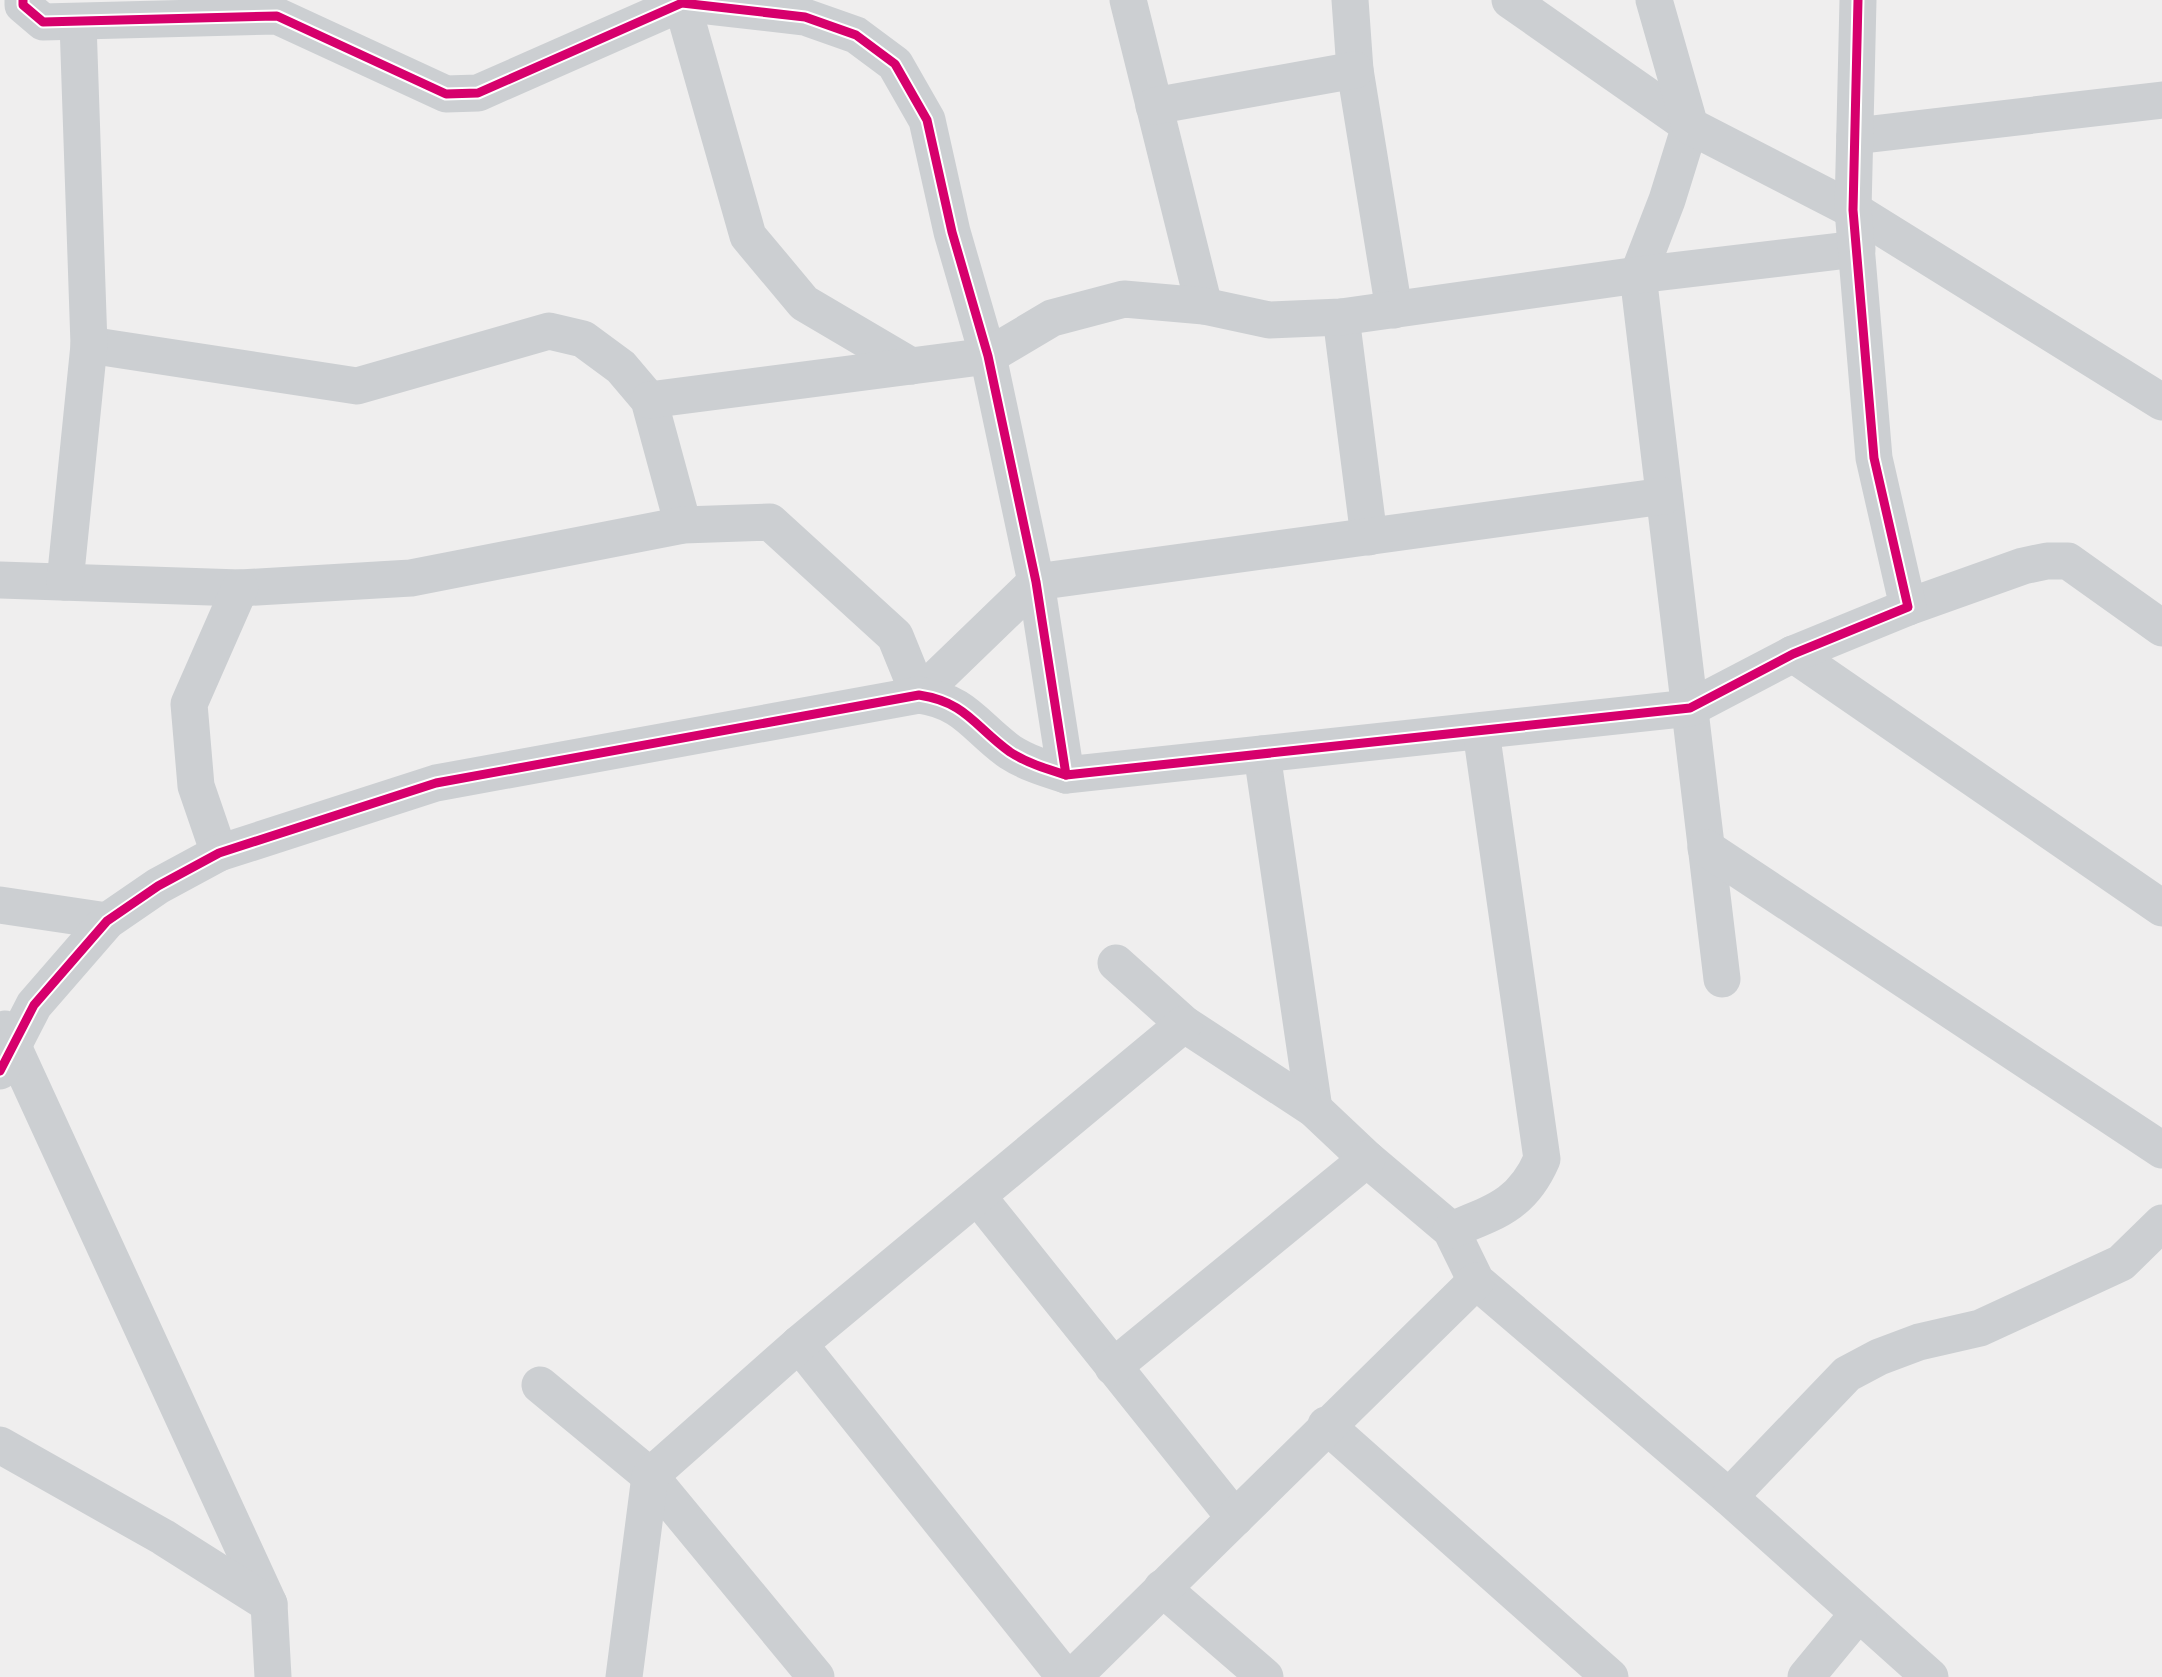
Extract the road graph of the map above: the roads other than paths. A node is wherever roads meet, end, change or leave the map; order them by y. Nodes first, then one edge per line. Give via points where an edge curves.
1 (1128, 0) edge
2 (1350, 0) edge
3 (1510, 0) edge
4 (1654, 0) edge
5 (1858, 0) edge
6 (681, 1) edge
7 (15, 3) edge
8 (78, 23) junction
9 (1355, 70) junction
10 (2162, 100) edge
11 (1154, 106) junction
12 (1690, 126) junction
13 (1855, 136) junction
14 (1853, 210) junction
15 (1857, 248) junction
16 (1638, 275) junction
17 (1204, 306) junction
18 (1394, 310) junction
19 (1341, 317) junction
20 (89, 345) junction
21 (988, 356) junction
22 (911, 366) junction
23 (649, 400) junction
24 (2162, 402) edge
25 (1664, 496) junction
26 (683, 525) junction
27 (1369, 537) junction
28 (0, 580) edge
29 (65, 582) junction
30 (1036, 582) junction
31 (240, 588) junction
32 (1908, 607) junction
33 (2162, 628) edge
34 (1793, 654) junction
35 (919, 695) junction
36 (1689, 708) junction
37 (1482, 731) junction
38 (1262, 754) junction
39 (1066, 775) junction
40 (1706, 848) junction
41 (219, 853) junction
42 (0, 905) edge
43 (2162, 908) edge
44 (107, 921) junction
45 (1116, 963) dead end
46 (1722, 979) dead end
47 (1184, 1024) junction
48 (4, 1044) edge
49 (1314, 1109) junction
50 (2162, 1150) edge
51 (1367, 1159) junction
52 (978, 1197) junction
53 (2162, 1223) edge
54 (1451, 1230) junction
55 (1476, 1281) junction
56 (799, 1343) junction
57 (1113, 1367) junction
58 (540, 1385) dead end
59 (1326, 1425) junction
60 (0, 1446) edge
61 (650, 1476) junction
62 (1729, 1497) junction
63 (1235, 1518) junction
64 (1162, 1588) junction
65 (269, 1604) junction
66 (1858, 1614) junction
67 (273, 1677) edge
68 (624, 1677) edge
69 (817, 1677) edge
70 (1065, 1677) edge
71 (1073, 1677) edge
72 (1265, 1677) edge
73 (1610, 1677) edge
74 (1806, 1677) edge
75 (1930, 1677) edge

1 - 11 street
2 - 9 street
3 - 12 street
4 - 12 street
5 - 13 street
6 - 8 street via 478,93 456,94 446,94 276,16
6 - 21 street via 805,17 856,35 895,64 927,120 952,232
6 - 22 street via 748,236 804,303
7 - 8 street via 43,22
8 - 20 street
9 - 11 street
9 - 18 street
10 - 13 street
11 - 17 street
12 - 14 street
12 - 16 street
13 - 14 street
14 - 15 street
14 - 24 street
15 - 16 street
15 - 32 street via 1874,458
16 - 18 street
16 - 25 street
17 - 19 street via 1269,320
17 - 21 street via 1124,299 1052,318
18 - 19 street
19 - 27 street
20 - 23 street via 357,386 549,331 583,338 621,367
20 - 29 street
21 - 22 street
21 - 30 street
22 - 23 street
23 - 26 street
25 - 27 street
25 - 36 street
26 - 31 street via 411,578
26 - 35 street via 770,522 895,636
27 - 30 street
28 - 29 street
29 - 31 street
30 - 35 street
30 - 39 street
31 - 41 street via 189,704 196,786
32 - 33 street via 2023,566 2068,561
32 - 34 street
34 - 36 street
34 - 43 street
35 - 39 street via 942,698 967,712 1010,751
35 - 41 street via 436,783
36 - 37 street
36 - 40 street
37 - 38 street
37 - 54 street via 1542,1158 1531,1184 1497,1212
38 - 39 street
38 - 49 street
40 - 46 street
40 - 50 street
41 - 44 street
42 - 44 street
44 - 48 street
45 - 47 street
47 - 49 street
47 - 52 street
48 - 65 street
49 - 51 street
51 - 54 street
51 - 57 street
52 - 56 street
52 - 57 street
53 - 62 street via 2121,1264 1980,1328 1919,1342 1847,1374
54 - 55 street
55 - 59 street
55 - 62 street
56 - 61 street
56 - 70 street
57 - 63 street
58 - 61 street
59 - 63 street
59 - 73 street
60 - 65 street via 163,1537
61 - 68 street
61 - 69 street
62 - 66 street
63 - 64 street
64 - 71 street
64 - 72 street
65 - 67 street
66 - 74 street
66 - 75 street

